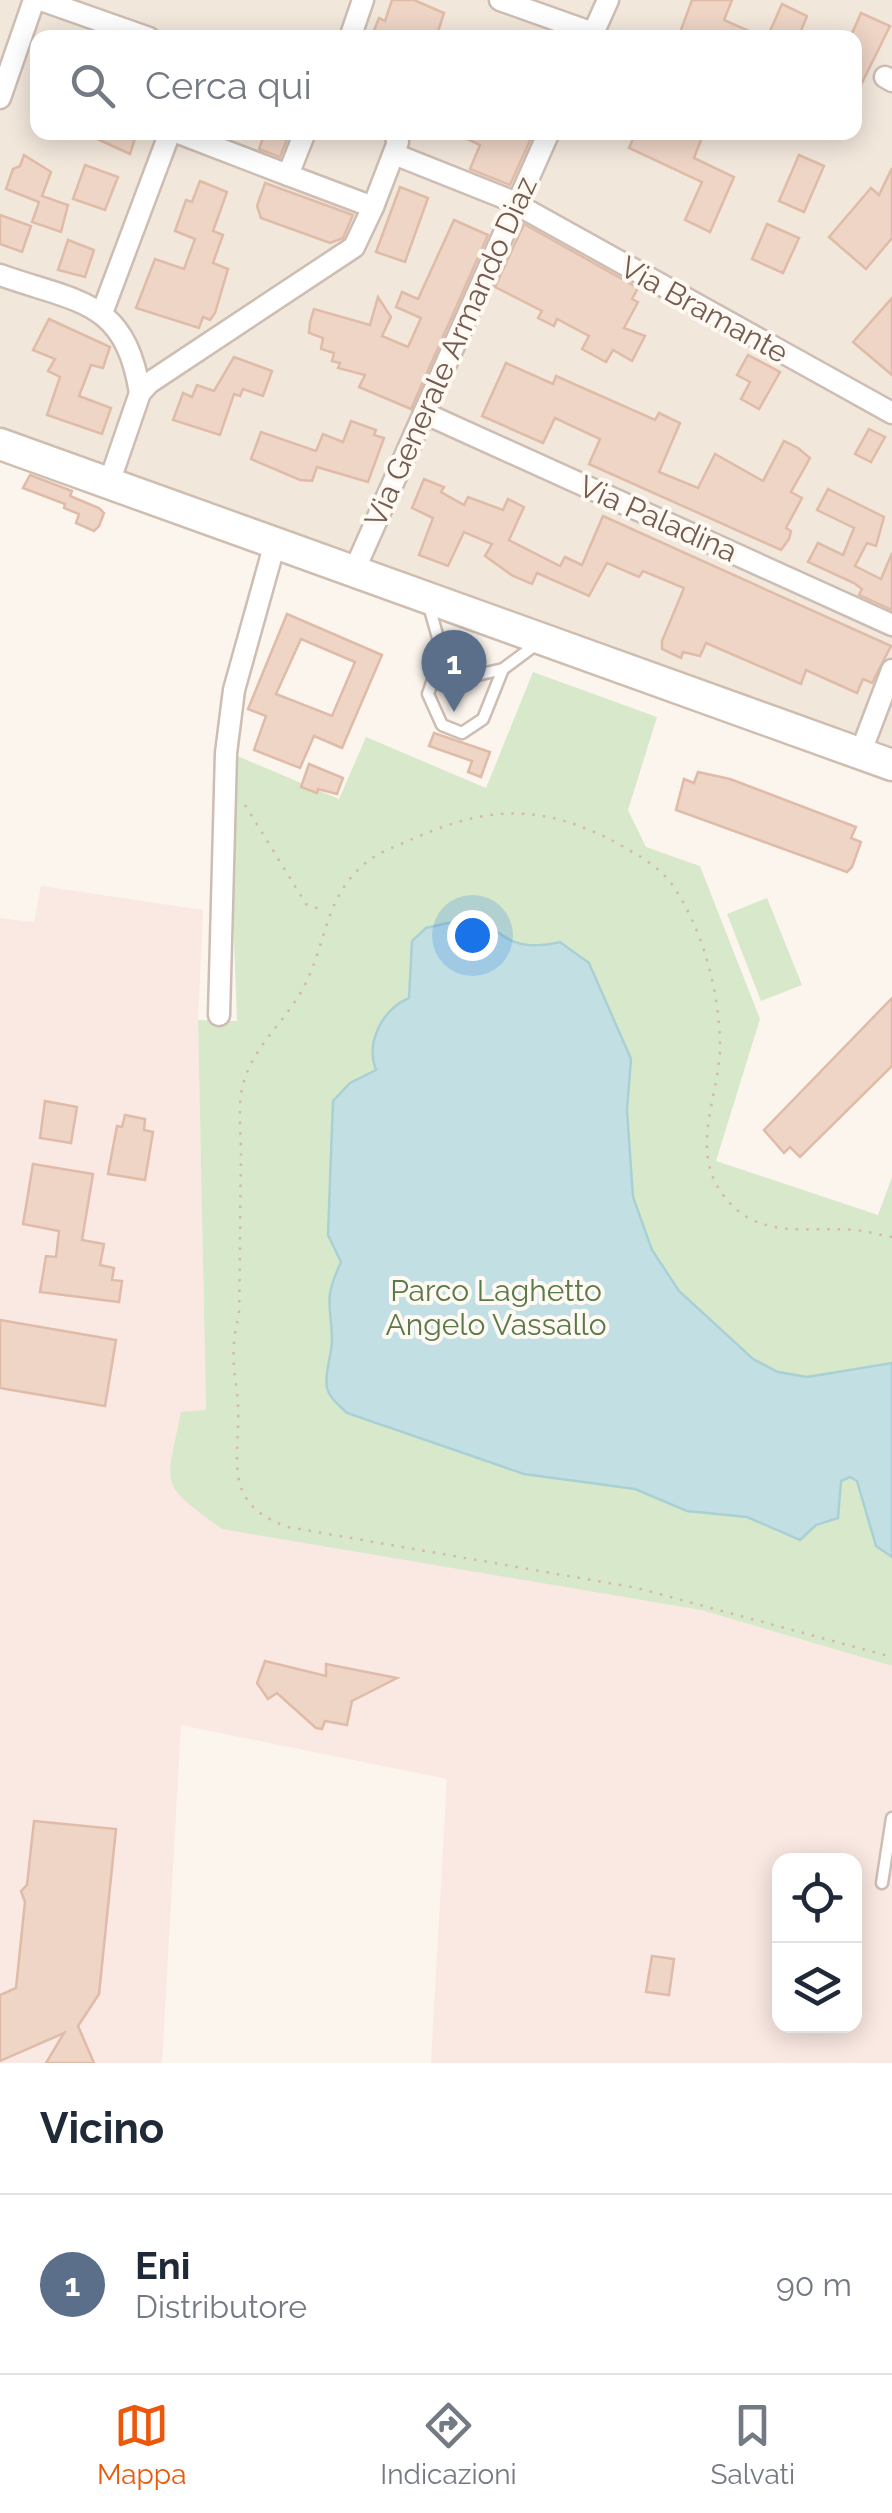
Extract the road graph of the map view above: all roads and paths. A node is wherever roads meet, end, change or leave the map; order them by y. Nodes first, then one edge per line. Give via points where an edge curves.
1 (37, 0) edge
2 (364, 0) edge
3 (500, 0) edge
4 (608, 0) edge
5 (125, 30) edge
6 (353, 30) edge
7 (579, 30) edge
8 (594, 30) edge
9 (0, 98) edge
10 (170, 140) edge
11 (194, 140) edge
12 (302, 140) edge
13 (545, 140) edge
14 (394, 143) edge
15 (288, 175) junction
16 (516, 206) junction
17 (374, 207) junction
18 (0, 274) edge
19 (102, 313) junction
20 (140, 393) junction
21 (424, 413) junction
22 (892, 413) edge
23 (0, 444) edge
24 (109, 483) junction
25 (274, 543) junction
26 (354, 571) junction
27 (427, 598) junction
28 (892, 625) edge
29 (543, 639) junction
30 (442, 652) junction
31 (503, 669) junction
32 (892, 670) edge
33 (860, 754) junction
34 (892, 765) edge
35 (224, 791) junction
36 (326, 912) junction
37 (219, 1016) dead end
38 (892, 1237) edge
39 (892, 1657) edge
40 (892, 1818) edge
41 (882, 1883) dead end

1 - 5 street
1 - 9 street
2 - 6 street
3 - 7 street
4 - 8 street
10 - 19 street
11 - 15 street
12 - 15 street
13 - 16 street, Via Generale Armando Diaz
14 - 16 street, Via Bramante
14 - 17 street
15 - 17 street
16 - 21 street, Via Generale Armando Diaz
16 - 22 street, Via Bramante
17 - 20 street via 354,247
18 - 19 street
19 - 20 street via 128,342
20 - 24 street
21 - 26 street, Via Generale Armando Diaz
21 - 28 street, Via Paladina
23 - 24 street
24 - 25 street
25 - 26 street
25 - 35 street via 234,690
26 - 27 street
27 - 29 street
27 - 30 lane
29 - 31 lane
29 - 33 street
30 - 31 lane via 469,677
30 - 31 lane via 428,694 442,726 462,732 483,720
32 - 33 street
33 - 34 street
35 - 36 path via 256,819 306,904
35 - 37 street
36 - 38 path via 375,856 493,812 580,824 645,859 683,901 717,999 720,1051 706,1127 722,1194 753,1222 779,1229
36 - 39 path via 319,958 262,1042 242,1088 239,1315 232,1358 237,1474 246,1499 265,1518 288,1526 653,1592
40 - 41 lane

